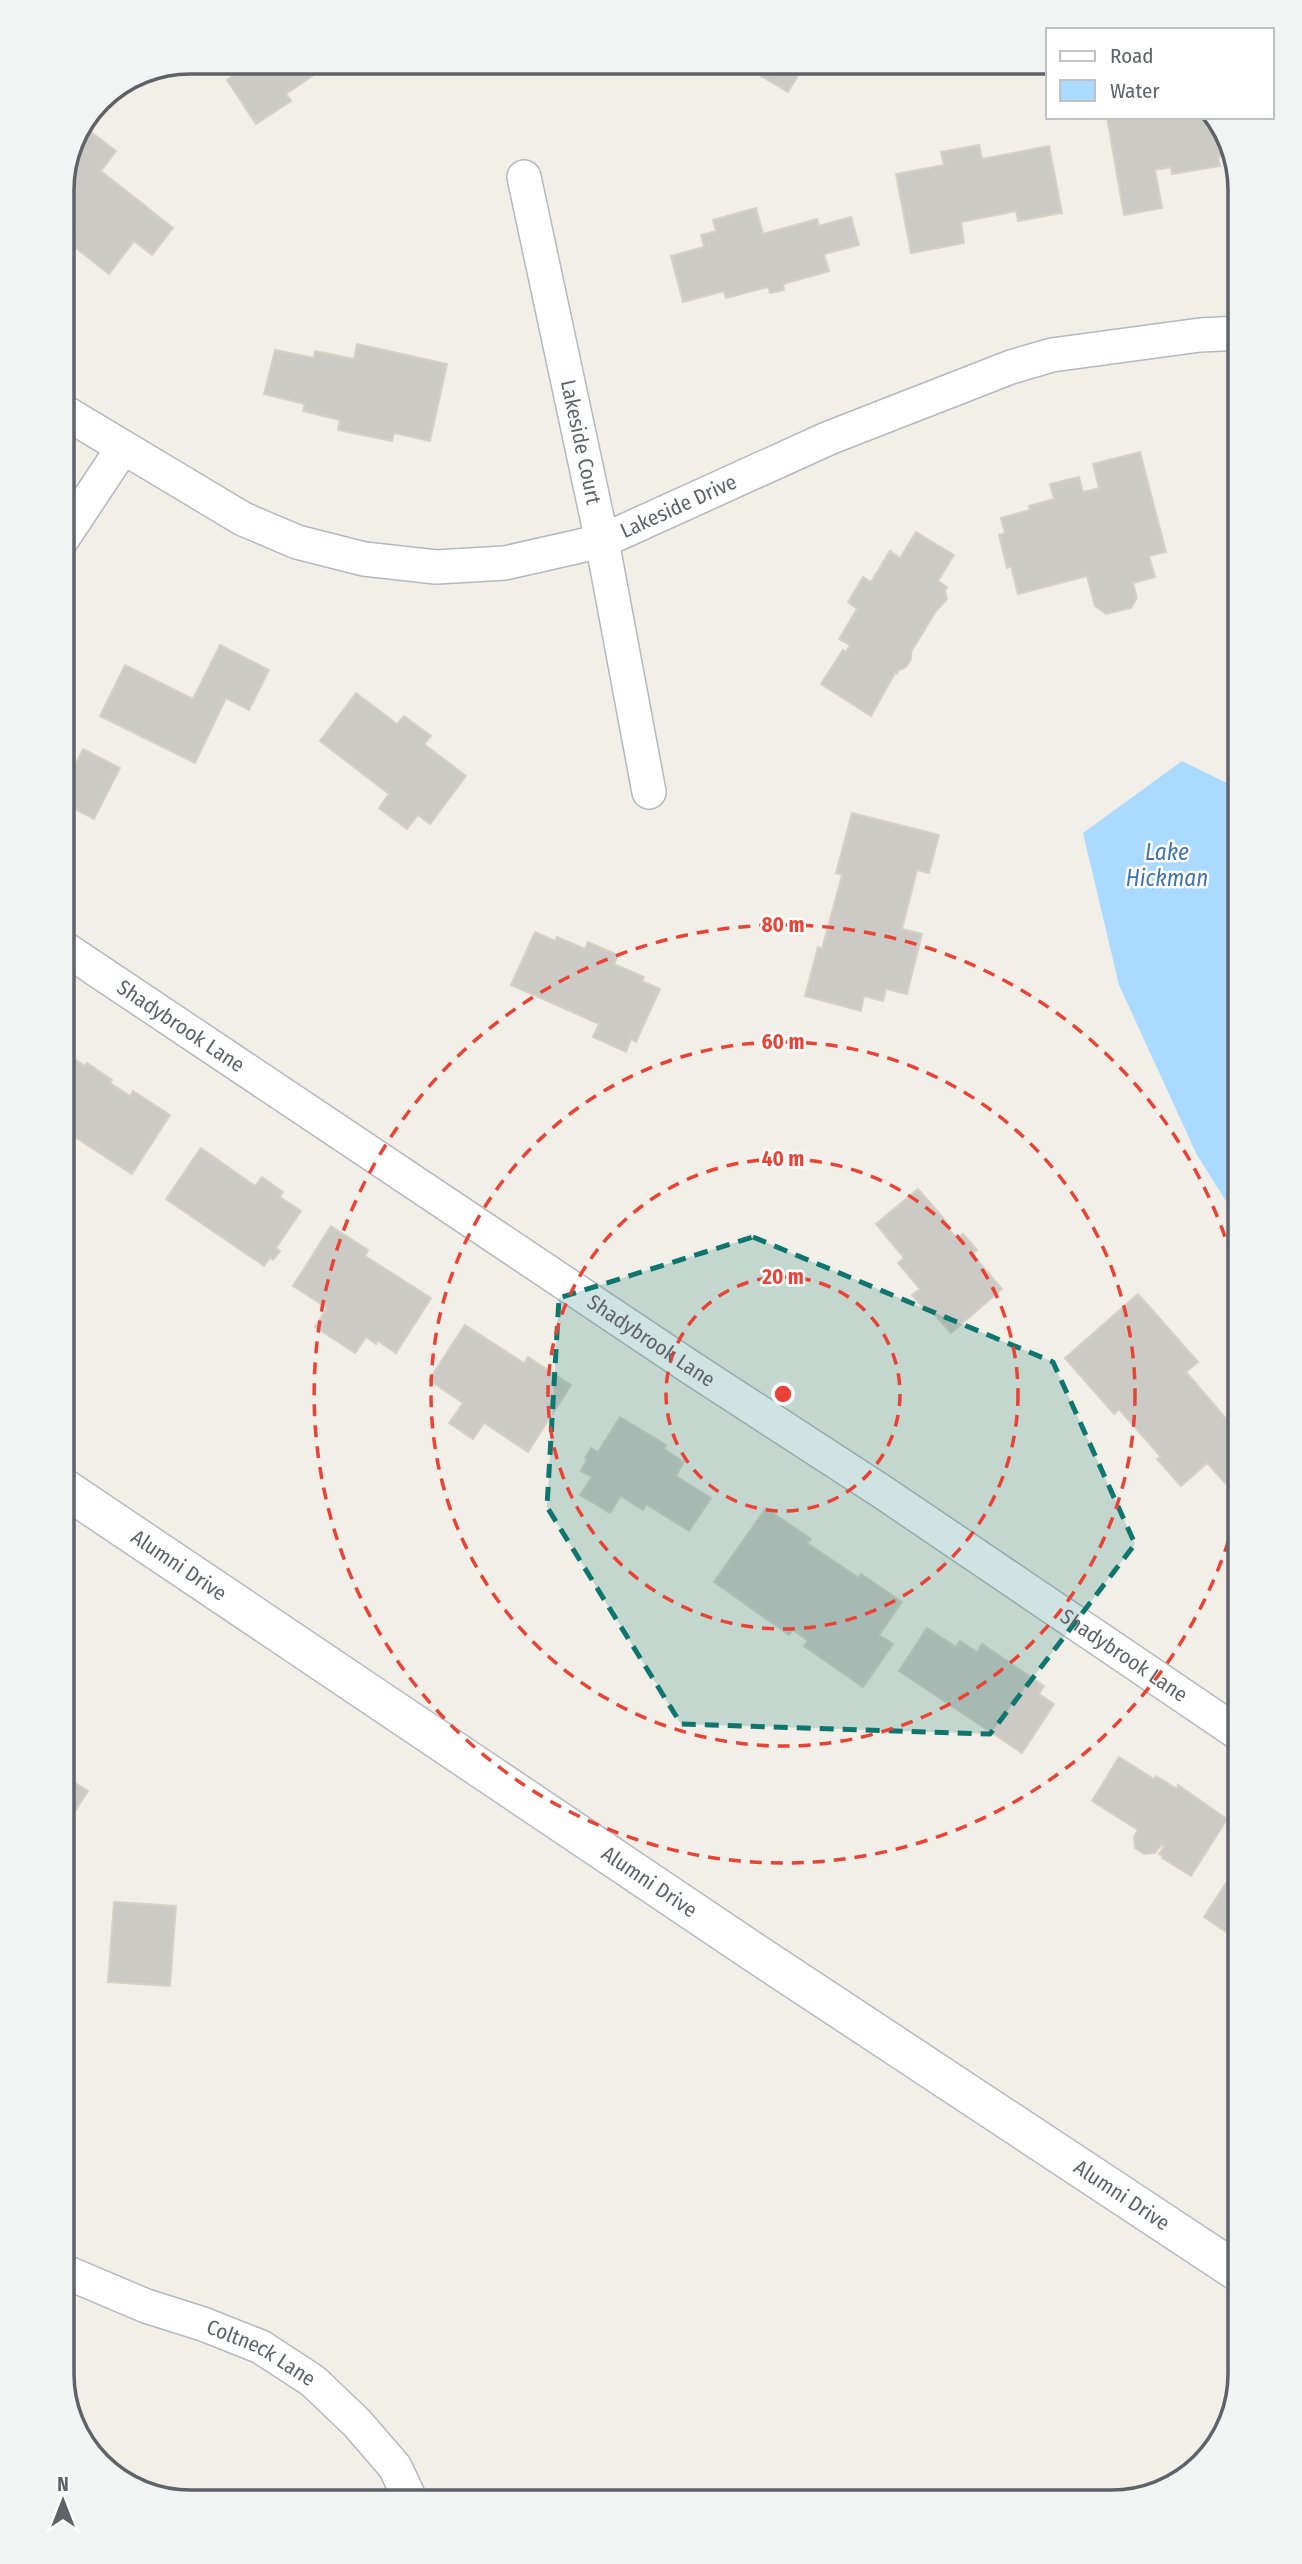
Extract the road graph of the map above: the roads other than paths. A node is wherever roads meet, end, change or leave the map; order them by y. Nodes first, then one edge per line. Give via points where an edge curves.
1 (524, 177) dead end
2 (1228, 334) edge
3 (74, 418) edge
4 (122, 449) junction
5 (74, 521) edge
6 (602, 541) junction
7 (649, 792) dead end
8 (74, 955) edge
9 (74, 1495) edge
10 (1228, 1718) edge
11 (1228, 2265) edge
12 (74, 2276) edge
13 (406, 2490) edge

1 - 6 street, Lakeside Court
2 - 6 street, Lakeside Drive via 1052,355 1011,367 829,438
3 - 4 street, Lakeside Drive
4 - 5 street
4 - 6 street, Lakeside Drive via 243,519 297,542 364,559 436,567 505,563
6 - 7 street, Lakeside Court
8 - 10 street, Shadybrook Lane via 693,1369
9 - 11 main road, Alumni Drive via 740,1944
12 - 13 street, Coltneck Lane via 261,2347 313,2381 358,2423 395,2467

